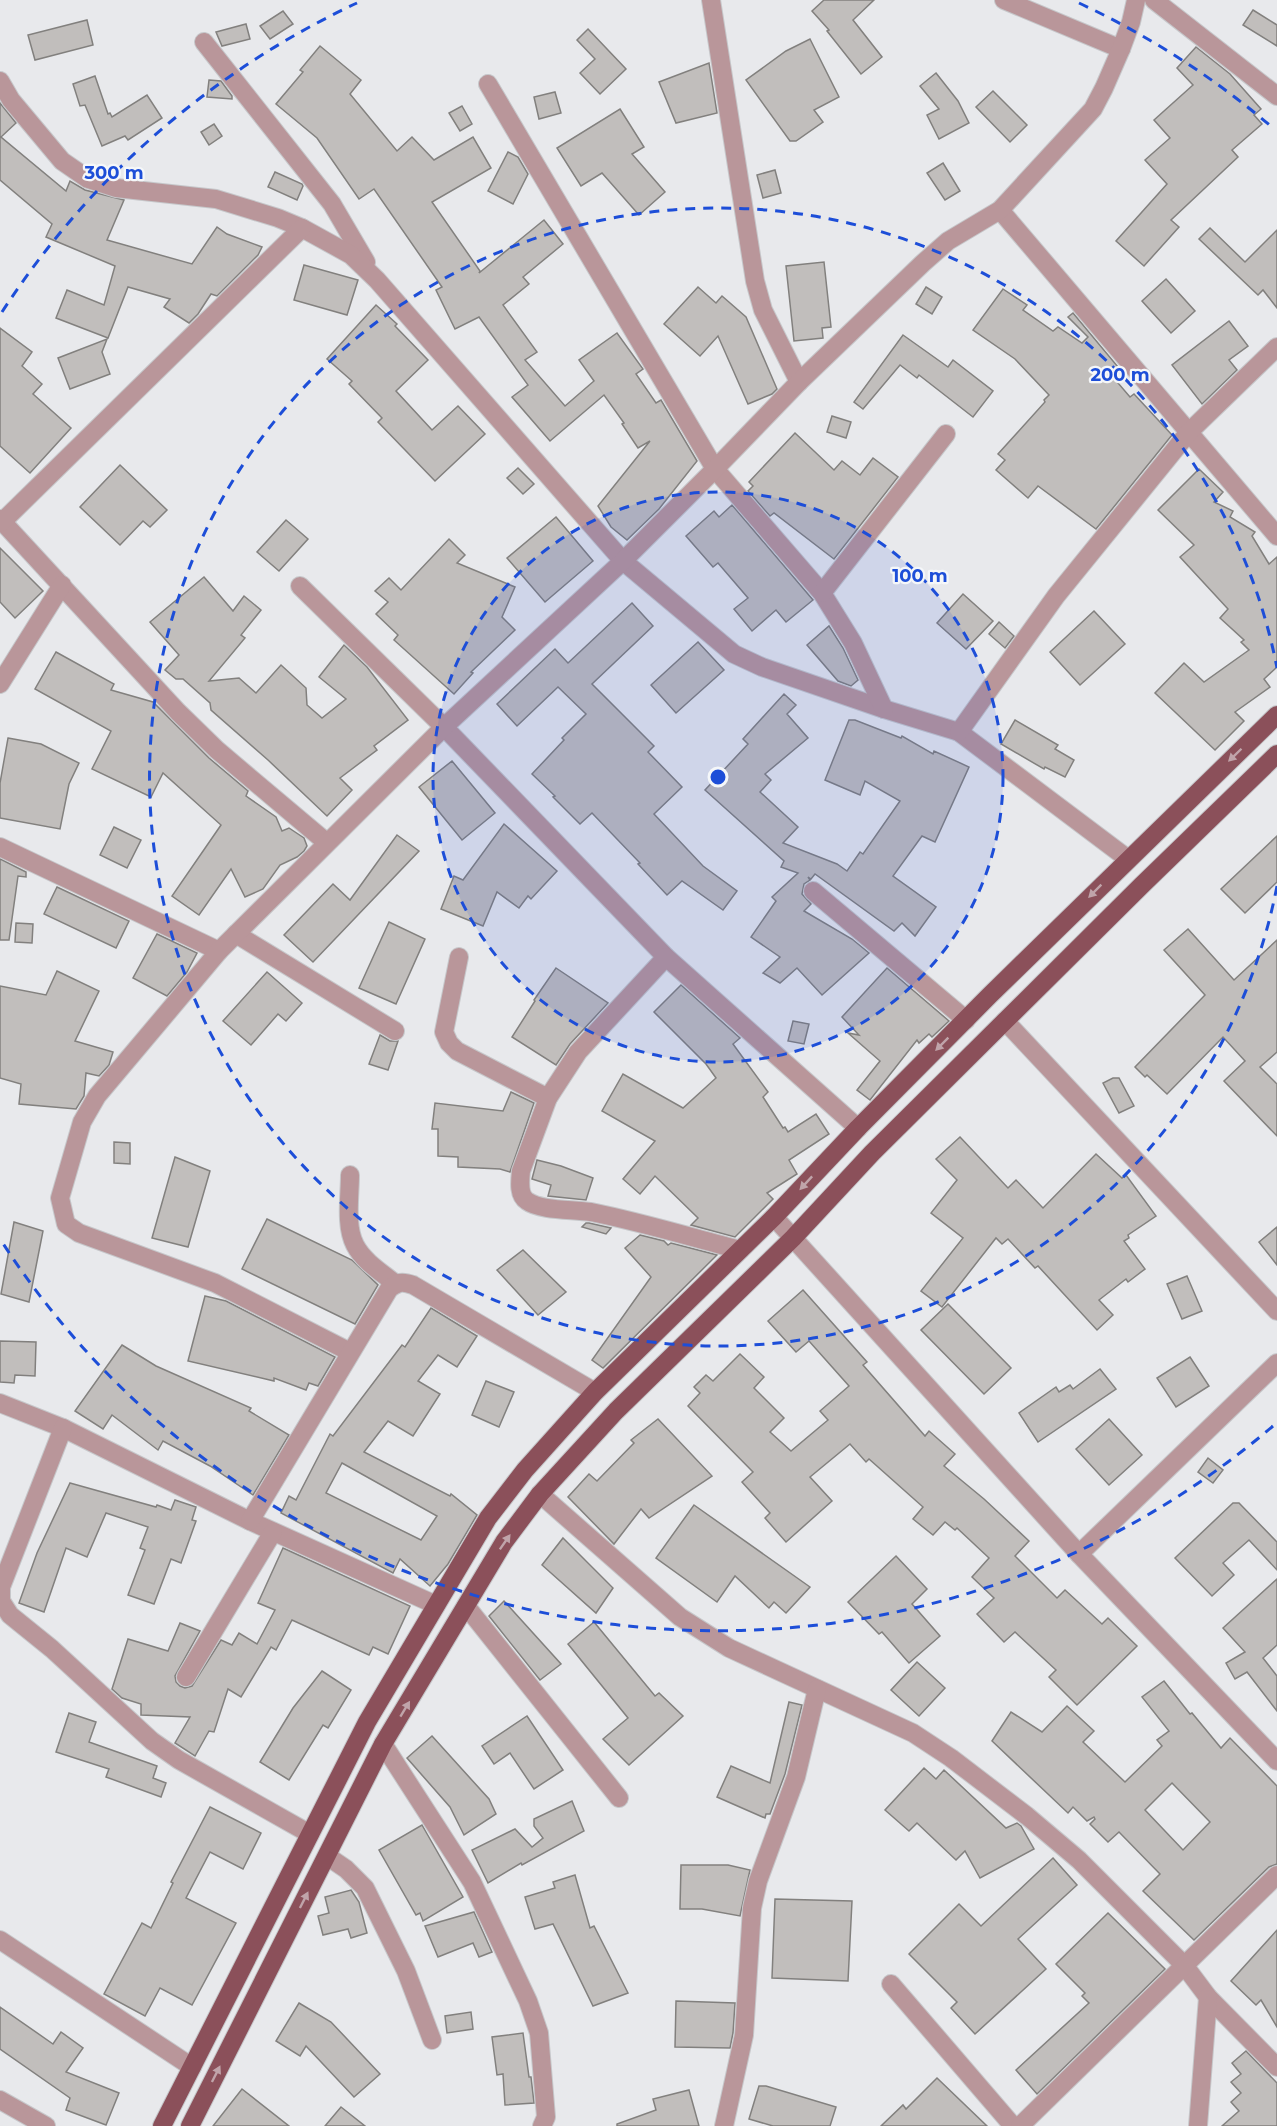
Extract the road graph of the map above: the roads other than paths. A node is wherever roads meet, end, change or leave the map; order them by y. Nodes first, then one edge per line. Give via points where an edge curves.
1 (711, 0) edge
2 (1004, 0) edge
3 (1136, 0) edge
4 (1154, 0) edge
5 (204, 42) dead end
6 (1121, 49) junction
7 (0, 81) edge
8 (488, 84) dead end
9 (1277, 96) edge
10 (1000, 210) junction
11 (302, 228) junction
12 (377, 280) junction
13 (1277, 347) edge
14 (799, 382) junction
15 (1189, 432) junction
16 (946, 434) dead end
17 (715, 469) junction
18 (1, 520) edge
19 (1277, 536) edge
20 (622, 561) junction
21 (62, 585) junction
22 (300, 586) dead end
23 (822, 593) junction
24 (0, 684) edge
25 (884, 709) junction
26 (1277, 715) edge
27 (444, 727) junction
28 (959, 732) junction
29 (1277, 754) edge
30 (326, 842) junction
31 (0, 847) edge
32 (1128, 859) junction
33 (813, 891) dead end
34 (236, 934) junction
35 (219, 951) junction
36 (459, 957) dead end
37 (666, 957) junction
38 (966, 1020) junction
39 (1005, 1021) junction
40 (395, 1031) dead end
41 (548, 1098) junction
42 (858, 1128) junction
43 (350, 1175) dead end
44 (774, 1217) junction
45 (793, 1238) junction
46 (740, 1250) junction
47 (396, 1284) junction
48 (1277, 1311) edge
49 (350, 1352) junction
50 (1277, 1363) edge
51 (595, 1392) junction
52 (0, 1403) edge
53 (63, 1428) junction
54 (540, 1494) junction
55 (250, 1521) junction
56 (273, 1532) junction
57 (1079, 1554) junction
58 (436, 1605) junction
59 (466, 1606) junction
60 (186, 1677) dead end
61 (817, 1689) junction
62 (383, 1744) junction
63 (1277, 1761) edge
64 (619, 1798) dead end
65 (310, 1834) junction
66 (327, 1856) junction
67 (1277, 1875) edge
68 (0, 1940) edge
69 (1184, 1965) junction
70 (891, 1984) dead end
71 (1208, 1997) junction
72 (432, 2040) dead end
73 (192, 2067) junction
74 (1277, 2067) edge
75 (0, 2100) edge
76 (46, 2126) edge
77 (162, 2126) edge
78 (190, 2126) edge
79 (542, 2126) edge
80 (724, 2126) edge
81 (1013, 2126) edge
82 (1020, 2126) edge
83 (1198, 2126) edge

1 - 14 street via 755,281 763,310
2 - 6 street
3 - 6 street
4 - 9 street
5 - 12 street via 332,204
6 - 10 street via 1093,109
7 - 11 street via 62,161 88,179 116,188 216,200
8 - 17 street
10 - 14 street via 948,241
10 - 15 street
11 - 12 street via 351,255
11 - 18 street
12 - 20 street
13 - 15 street
14 - 17 street
15 - 19 street
15 - 28 street via 1056,596
16 - 23 street
17 - 20 street
17 - 23 street
18 - 21 street
20 - 25 street via 734,654
20 - 27 street
21 - 24 street
21 - 30 street via 178,712
22 - 27 street
23 - 25 street via 853,643
25 - 28 street
26 -> 32 main road
27 - 30 street
27 - 37 street
28 - 32 street
29 - 39 main road
30 - 34 street
31 - 35 street
32 -> 38 main road
33 - 38 street
34 - 35 street
34 - 40 street
35 - 49 street via 97,1096 82,1122 60,1198 62,1212 66,1224 80,1233 215,1283
36 - 41 street via 444,1032 449,1043 457,1052
37 - 41 street via 578,1052
37 - 42 street
38 -> 42 main road
39 - 45 main road
39 - 48 street
41 - 46 street via 522,1171 521,1193 525,1200
42 -> 44 main road
43 - 47 street via 350,1228 355,1245
44 - 45 street
44 - 46 main road
45 - 54 main road via 616,1411
45 - 57 street
46 - 51 main road
47 - 49 street
47 - 51 street via 413,1285
49 - 55 street
50 - 57 street
51 - 58 main road via 488,1518
52 - 53 street
53 - 55 street
53 - 65 street via 1,1587 5,1608 152,1741
59 -> 54 main road via 504,1542
54 - 61 street via 680,1617 729,1647
55 - 56 street
56 - 58 street
56 - 60 street
57 - 63 street
58 - 65 main road via 367,1722
62 -> 59 main road
59 - 64 street
61 - 69 street via 913,1733 951,1758 1079,1860
61 - 80 street via 795,1777 752,1908 744,2035
62 - 66 main road
62 - 79 street via 472,1882 528,2001 538,2033 546,2117
65 - 73 main road
66 - 72 street via 365,1888 406,1971
78 -> 66 main road
67 - 69 street
68 - 73 street
69 - 71 street
69 - 82 street
70 - 81 street
71 - 74 street
71 - 83 street
73 - 77 main road
75 - 76 street

